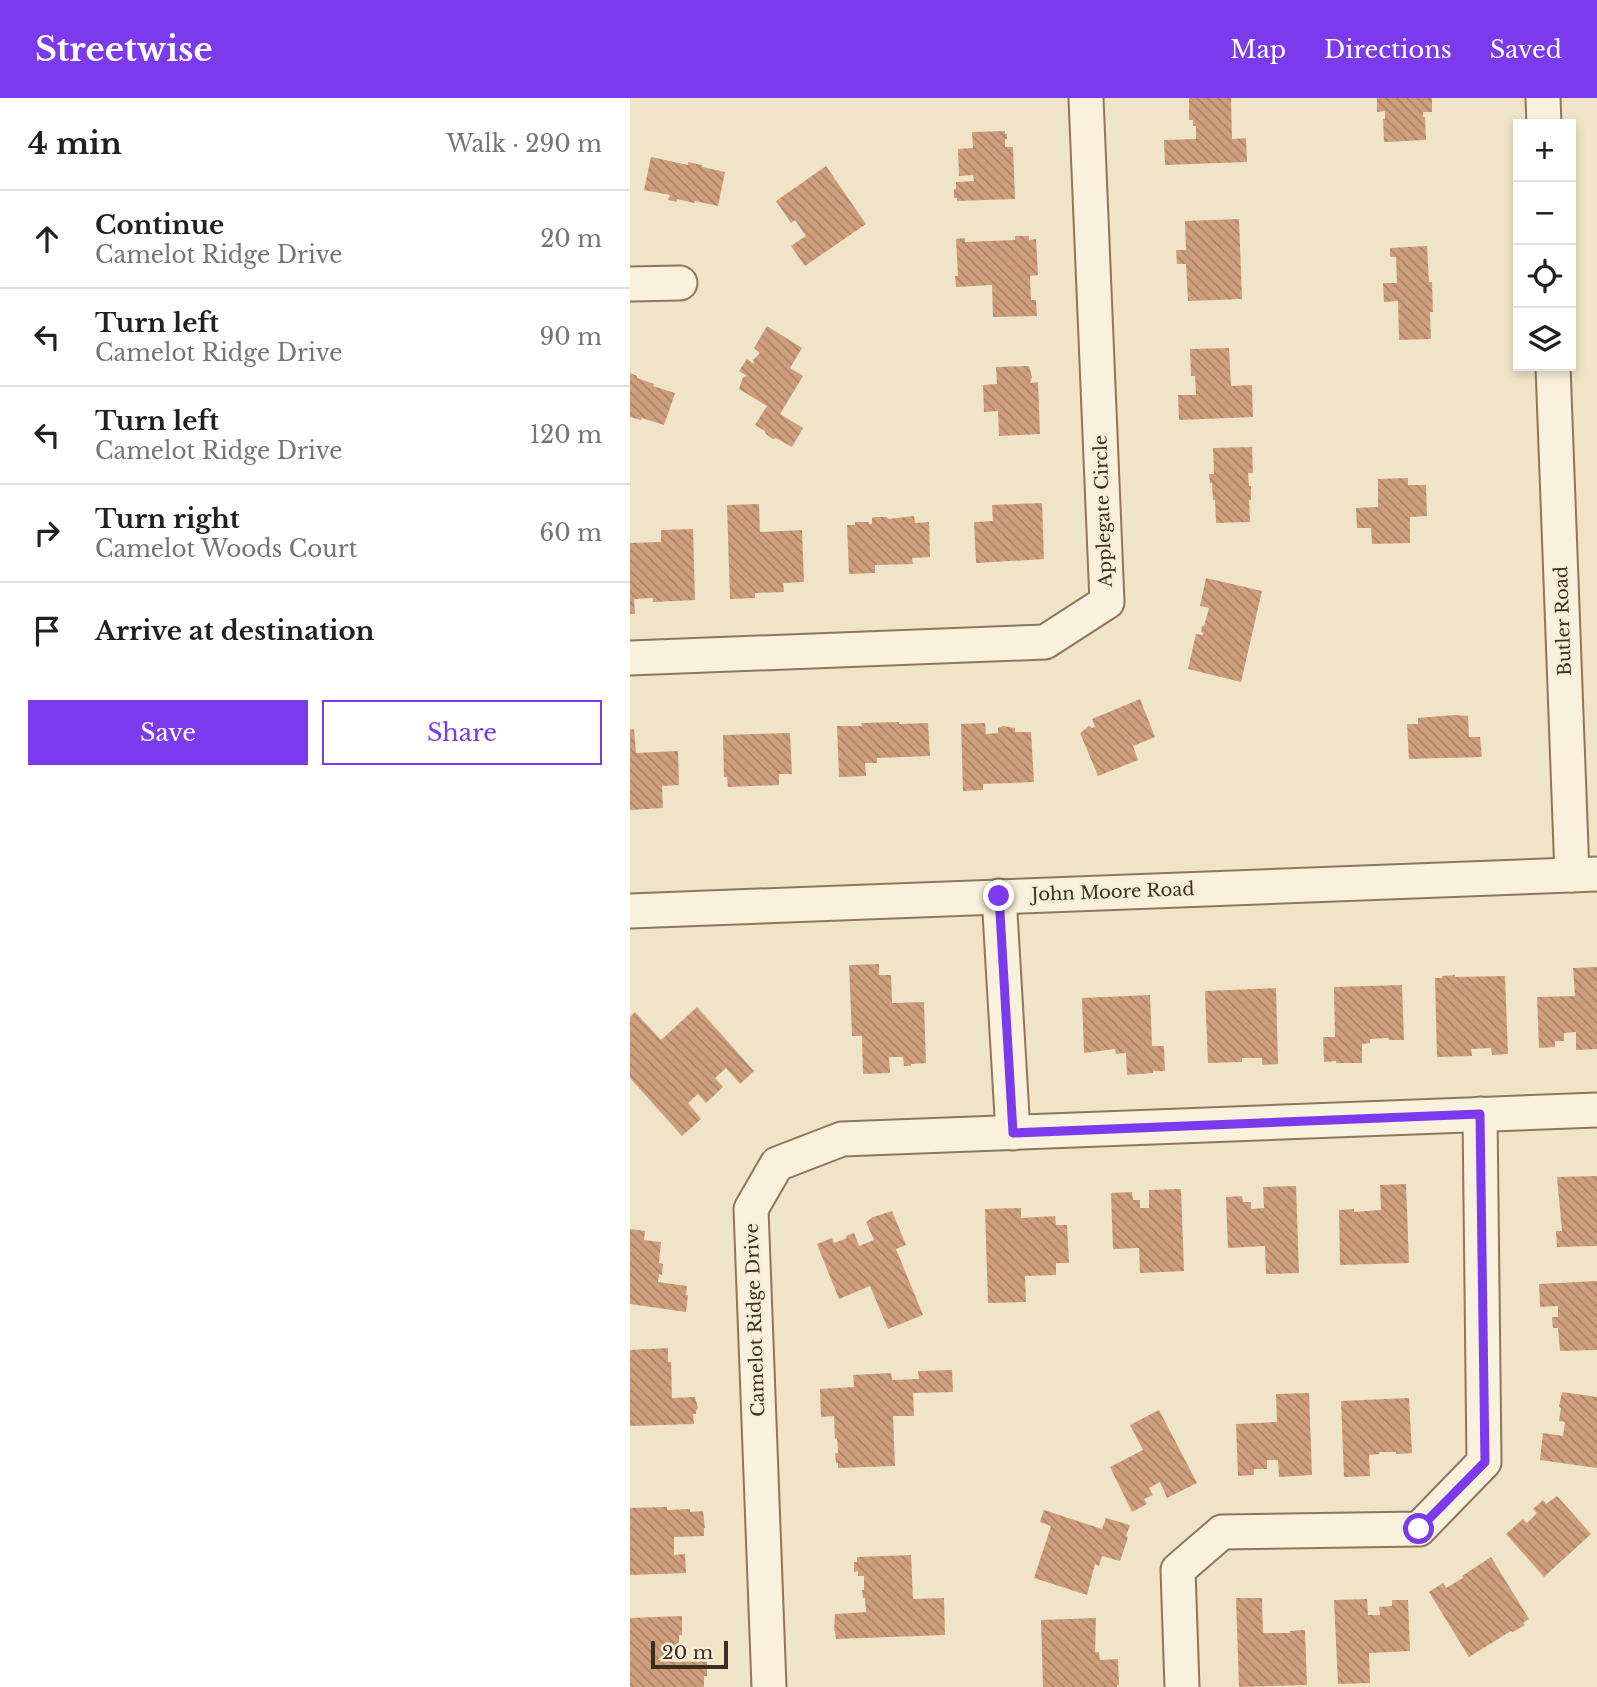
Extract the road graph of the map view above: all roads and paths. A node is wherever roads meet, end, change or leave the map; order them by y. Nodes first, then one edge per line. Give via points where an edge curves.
1 (1086, 98) edge
2 (1543, 98) edge
3 (1544, 119) edge
4 (680, 283) dead end
5 (630, 284) edge
6 (1553, 371) edge
7 (630, 658) edge
8 (1585, 875) edge
9 (999, 896) junction
10 (630, 911) edge
11 (1597, 1110) edge
12 (1480, 1114) junction
13 (1013, 1133) junction
14 (769, 1687) edge
15 (1182, 1687) edge

1 - 7 street, Applegate Circle via 1107,602 1045,642
2 - 3 street
4 - 5 street
6 - 8 street, Butler Road
8 - 9 street, John Moore Road
9 - 10 street, John Moore Road
9 - 13 street
11 - 12 street, Camelot Ridge Drive
12 - 13 street, Camelot Ridge Drive
12 - 15 street via 1485,1462 1419,1529 1222,1532 1178,1570
13 - 14 street, Camelot Ridge Drive via 842,1139 777,1164 751,1209

